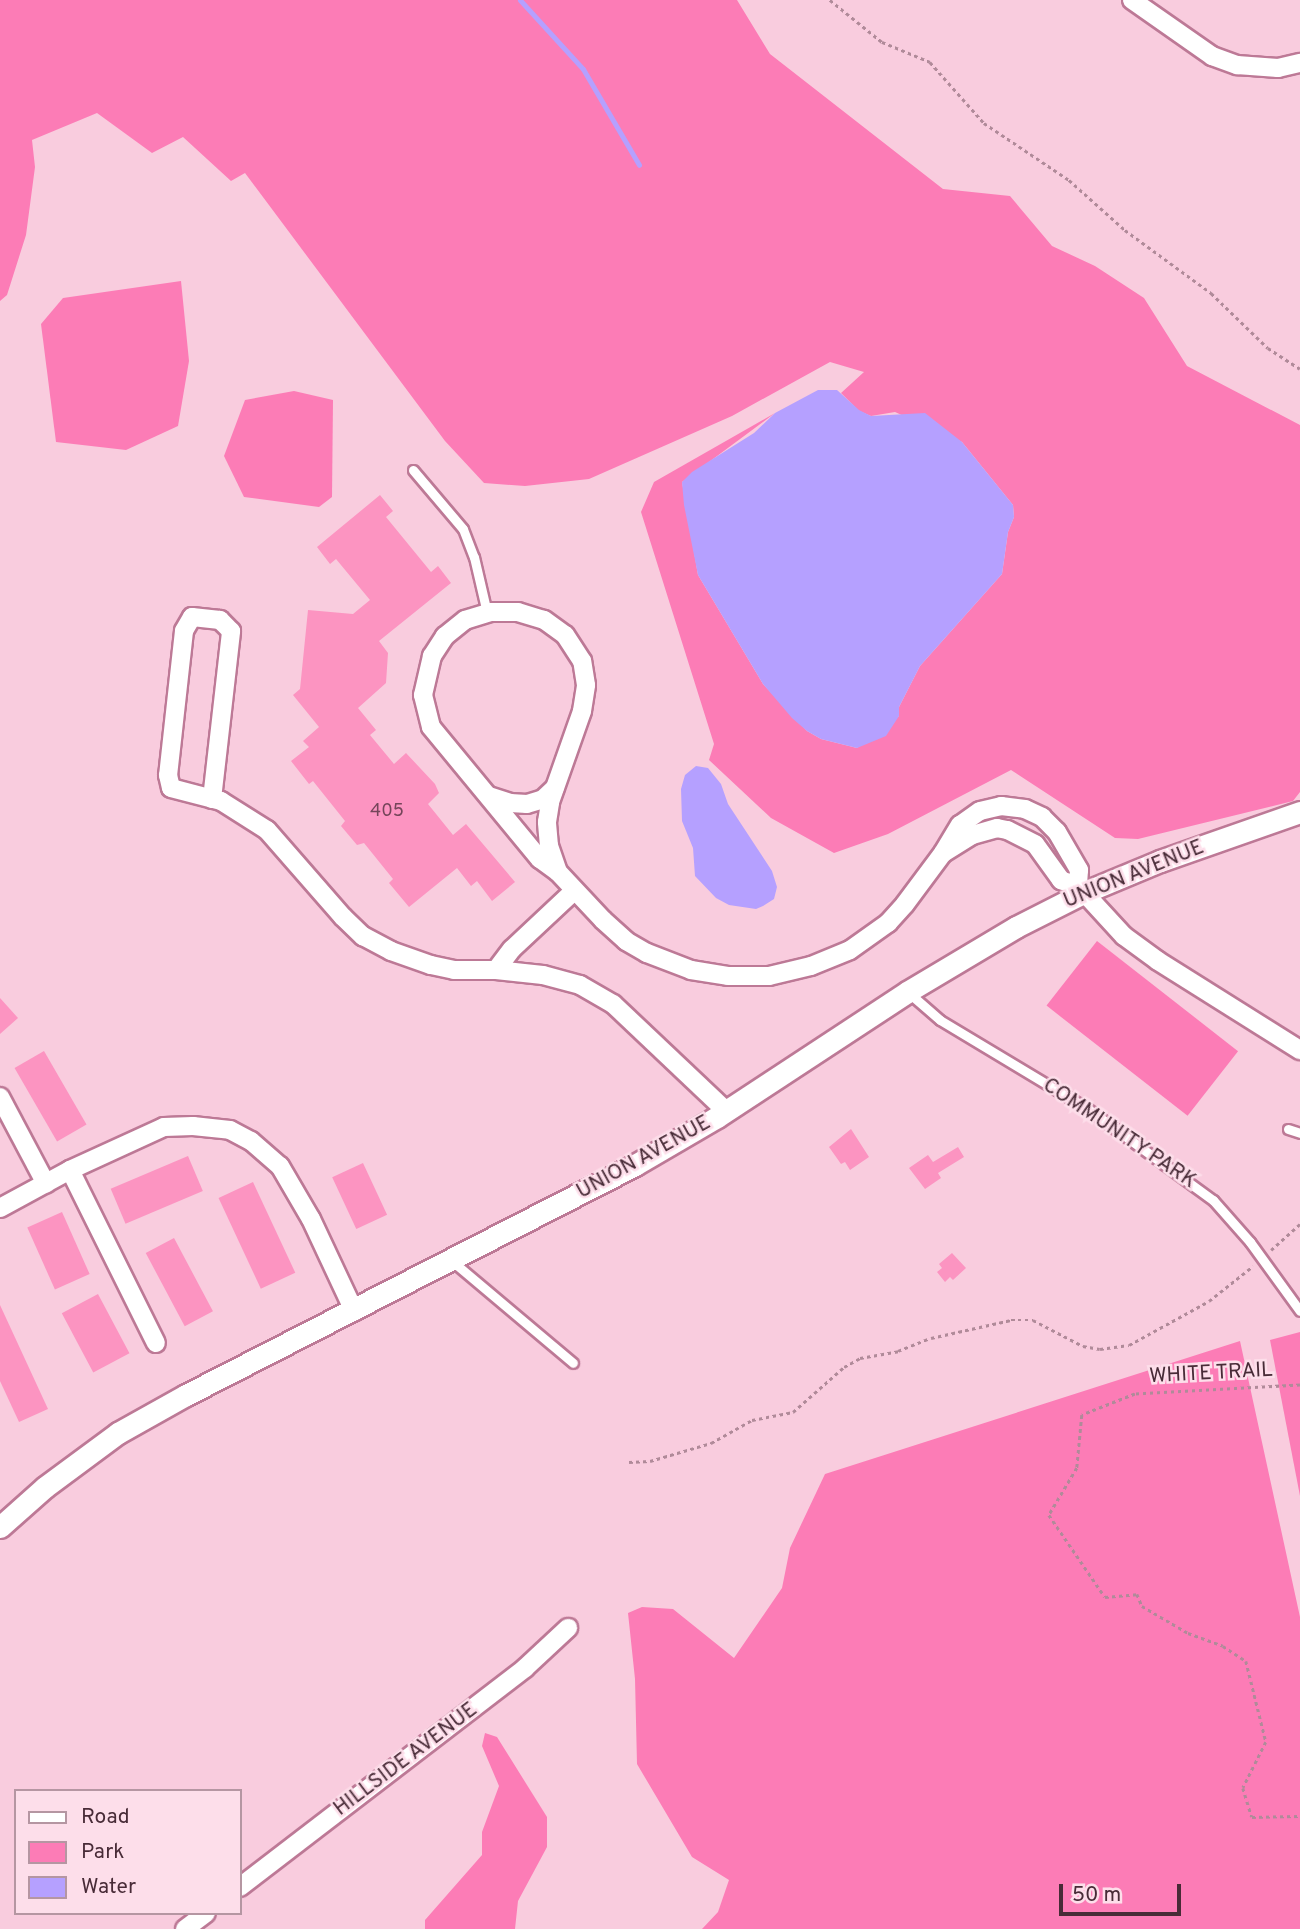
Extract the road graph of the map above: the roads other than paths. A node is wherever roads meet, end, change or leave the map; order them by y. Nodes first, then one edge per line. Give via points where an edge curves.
1 (1132, 0) edge
2 (1300, 63) edge
3 (414, 470) dead end
4 (487, 613) junction
5 (555, 788) junction
6 (489, 796) junction
7 (212, 799) junction
8 (1300, 812) edge
9 (943, 853) junction
10 (558, 872) junction
11 (1081, 889) junction
12 (574, 891) junction
13 (496, 970) junction
14 (907, 992) junction
15 (1300, 1050) edge
16 (0, 1097) edge
17 (726, 1111) junction
18 (1288, 1129) dead end
19 (1300, 1133) edge
20 (70, 1170) junction
21 (46, 1184) junction
22 (0, 1208) edge
23 (452, 1261) junction
24 (354, 1311) junction
25 (1300, 1311) edge
26 (156, 1343) dead end
27 (573, 1363) dead end
28 (0, 1527) edge
29 (568, 1628) dead end
30 (242, 1885) edge
31 (203, 1915) edge
32 (185, 1929) edge

1 - 2 street via 1212,56 1237,65 1278,68
3 - 4 lane via 463,529
4 - 5 street via 518,612 544,620 565,635 582,661 586,685 582,711
4 - 6 street via 465,620 445,636 432,656 423,695 431,727
5 - 6 street via 543,799 527,804
5 - 10 street via 547,822
6 - 10 street via 540,859
7 - 7 street via 177,791 169,782 184,631 192,617 220,620 230,631
7 - 13 street via 267,830 343,918 377,944 454,970
8 - 11 street, UNION AVENUE
9 - 11 street via 972,835 1007,830 1035,844 1060,880
9 - 11 street via 960,824 980,811 1001,806 1025,809 1042,817 1069,849 1079,870
9 - 12 street via 905,904 868,939 831,959 769,976 709,974 647,953 626,941
10 - 12 street
11 - 14 street, UNION AVENUE
11 - 15 street via 1124,936 1158,961
12 - 13 street
13 - 17 street via 580,985 613,1004
14 - 17 street, UNION AVENUE
14 - 25 lane, COMMUNITY PARK via 940,1020 1088,1109 1213,1200
16 - 21 street
17 - 23 street, UNION AVENUE via 635,1165
18 - 19 lane
20 - 21 street
20 - 24 street via 164,1127 230,1130 251,1141 279,1166
20 - 26 street
21 - 22 street
23 - 24 street, UNION AVENUE
23 - 27 lane
24 - 28 street, UNION AVENUE via 118,1433
29 - 30 street, HILLSIDE AVENUE via 525,1668
31 - 32 street

